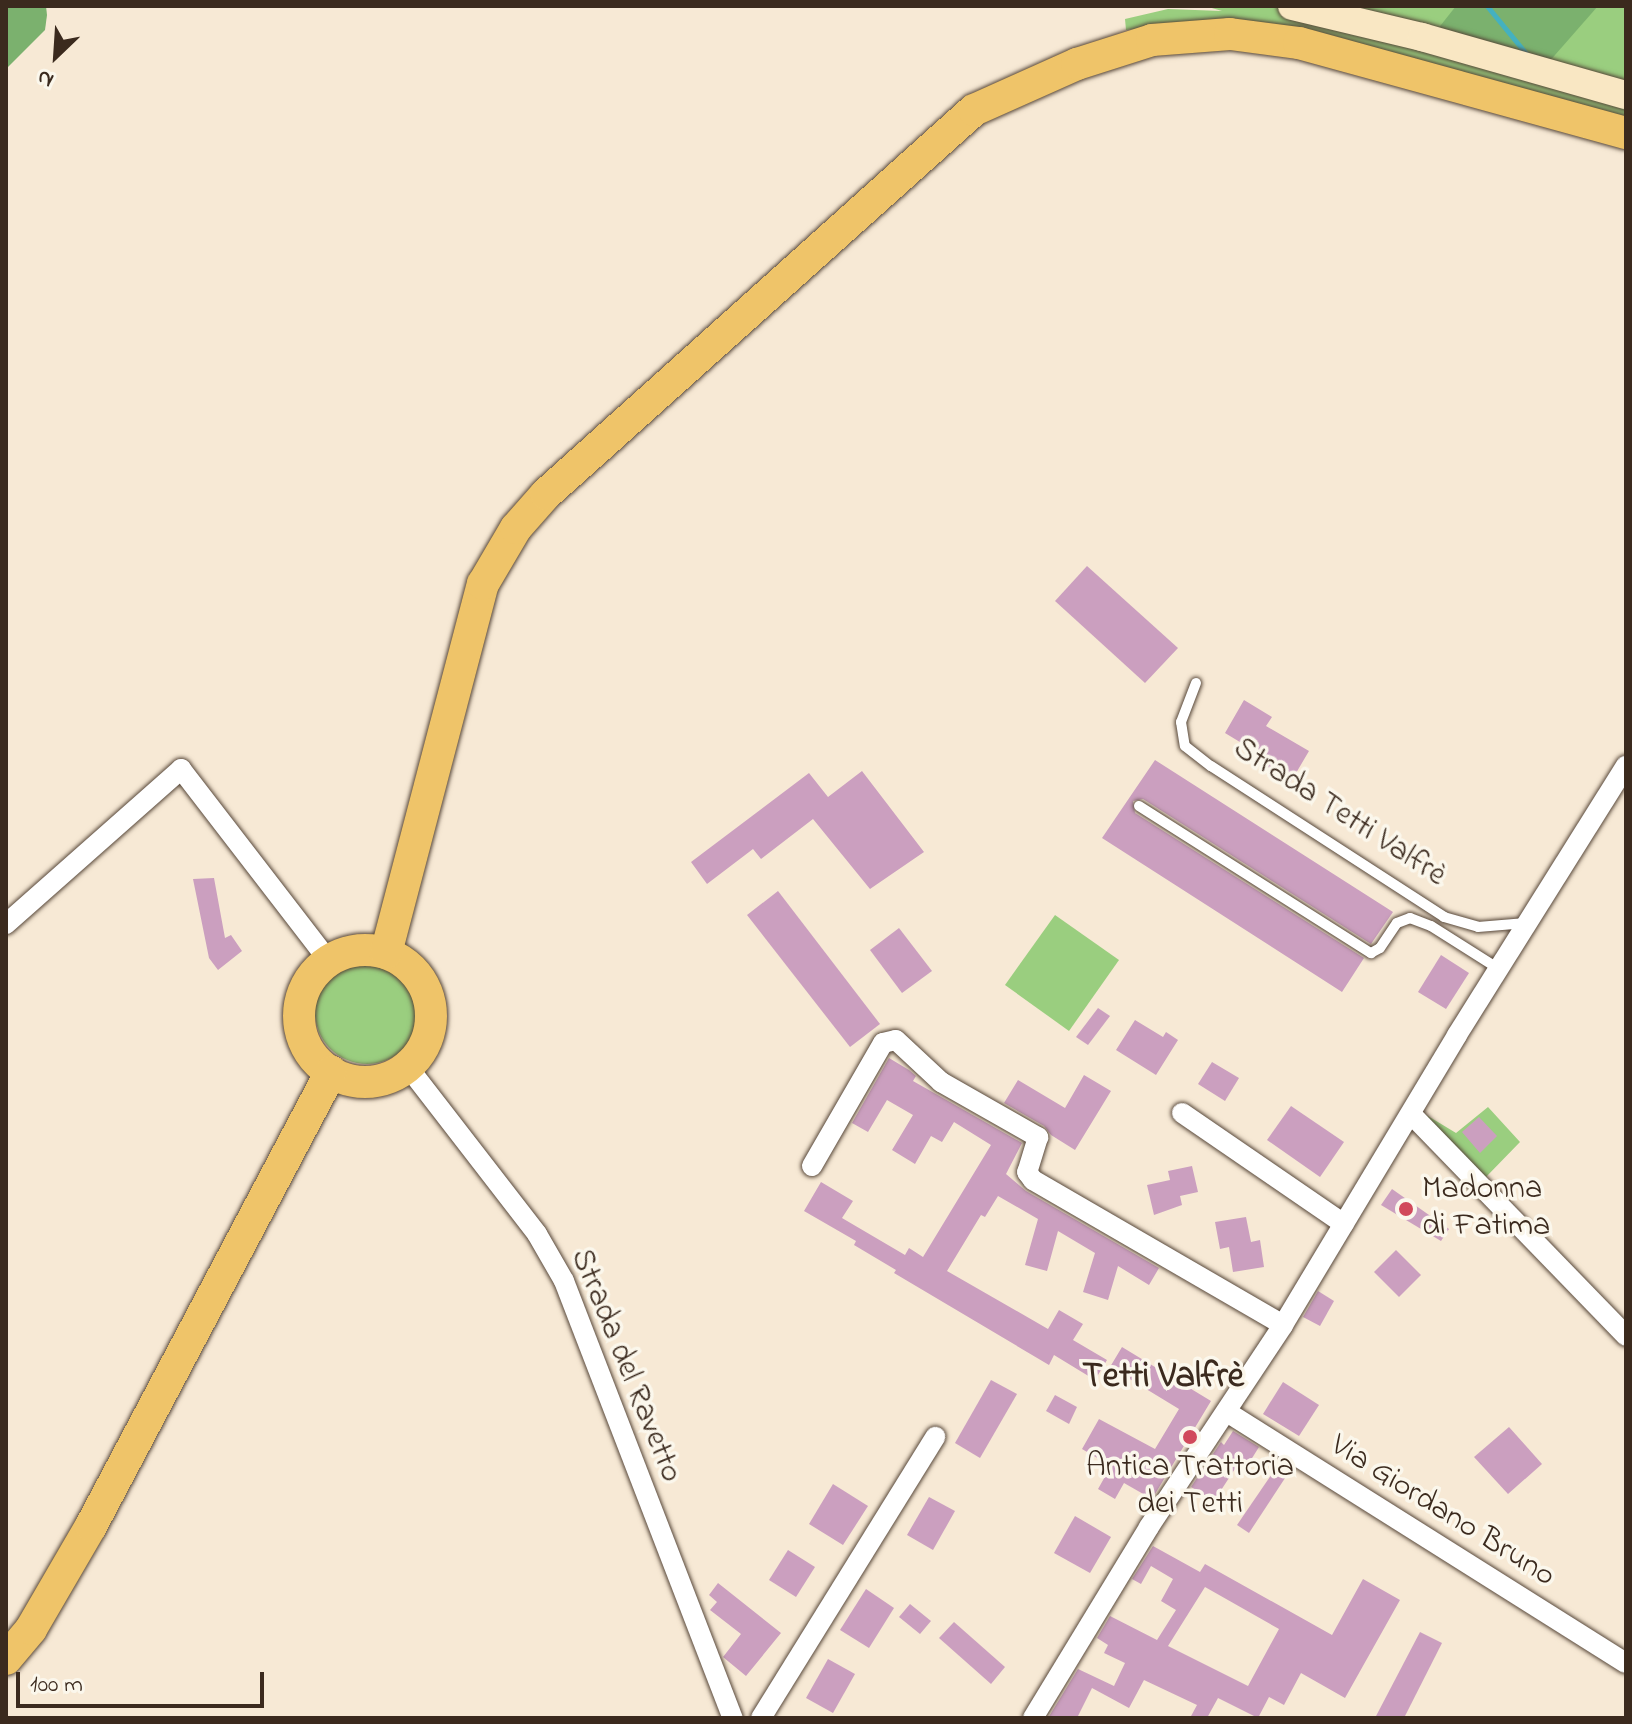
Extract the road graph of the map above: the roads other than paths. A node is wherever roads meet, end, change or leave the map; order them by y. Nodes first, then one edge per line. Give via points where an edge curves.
1 (1292, 6) edge
2 (1626, 95) edge
3 (1626, 133) edge
4 (1196, 683) dead end
5 (1626, 766) edge
6 (1139, 806) dead end
7 (1528, 922) junction
8 (6, 924) edge
9 (386, 953) junction
10 (329, 961) junction
11 (1499, 969) junction
12 (408, 1067) junction
13 (331, 1072) junction
14 (1182, 1113) dead end
15 (1411, 1114) junction
16 (812, 1166) dead end
17 (1344, 1224) junction
18 (1283, 1325) junction
19 (1626, 1336) edge
20 (1227, 1412) junction
21 (935, 1437) dead end
22 (6, 1659) edge
23 (1626, 1663) edge
24 (733, 1718) edge
25 (761, 1718) edge
26 (1033, 1718) edge

1 - 2 main road
3 - 9 main road via 1299,43 1230,34 1152,40 1077,64 974,110 557,484 516,528 483,584
4 - 7 lane, Strada Tetti Valfrè via 1181,722 1185,746 1211,766 1444,917 1478,927
5 - 7 street
6 - 11 lane, Strada Tetti Valfrè via 1371,953 1397,923 1410,918
7 - 11 street
8 - 10 street via 181,769
9 - 10 main road via 357,951
9 - 12 main road via 421,980 431,1008 428,1037
10 - 13 main road via 309,982 299,1010 303,1039
11 - 15 street
12 - 13 main road via 374,1082
12 - 24 street, Strada del Ravetto via 537,1234 564,1281
13 - 22 main road via 91,1526 31,1629
14 - 17 street
15 - 17 street
15 - 19 street
16 - 18 street via 883,1043 896,1040 941,1082 1038,1137 1027,1172 1033,1180
17 - 18 street
18 - 20 street
20 - 23 street, Via Giordano Bruno
20 - 26 street via 1149,1527
21 - 25 street

